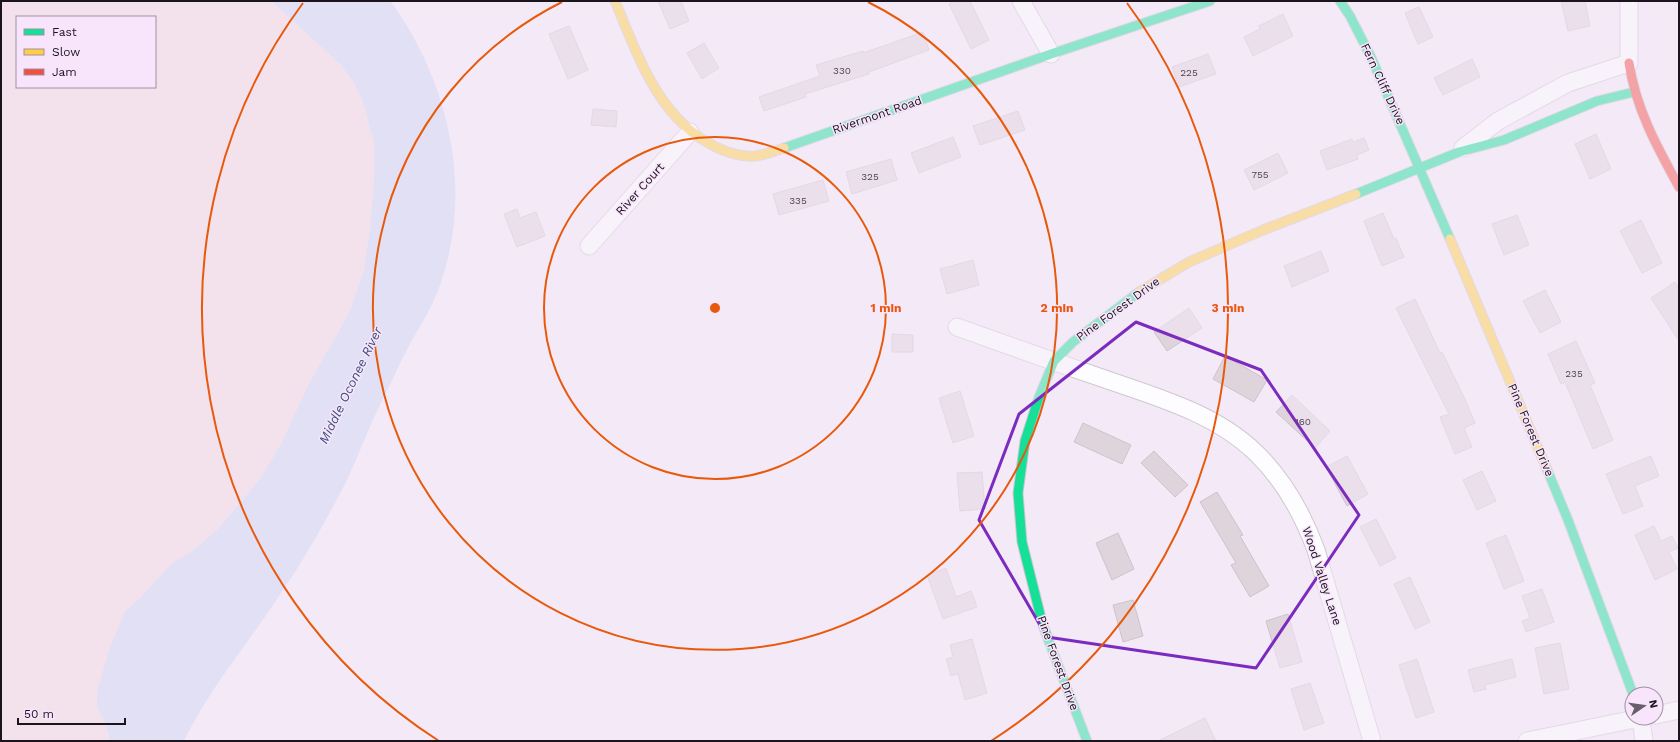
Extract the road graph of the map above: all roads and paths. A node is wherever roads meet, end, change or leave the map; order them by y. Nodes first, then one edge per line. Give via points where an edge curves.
1 (615, 1) edge
2 (1021, 1) edge
3 (1210, 1) edge
4 (1340, 1) edge
5 (1629, 1) edge
6 (1050, 54) junction
7 (1629, 63) junction
8 (1634, 92) junction
9 (690, 132) junction
10 (1459, 152) junction
11 (1421, 169) junction
12 (1679, 187) edge
13 (589, 246) dead end
14 (957, 327) dead end
15 (1054, 362) junction
16 (1630, 686) edge
17 (1679, 710) edge
18 (1664, 713) edge
19 (1624, 721) edge
20 (1641, 726) edge
21 (1087, 741) edge
22 (1372, 741) edge
23 (1527, 741) edge
24 (1644, 741) edge

1 - 9 street, Rivermont Road via 649,78 662,100
2 - 6 street
3 - 6 street, Rivermont Road
4 - 11 street, Fern Cliff Drive via 1372,57
5 - 7 street
6 - 9 street, Rivermont Road via 763,156 751,158 718,149
7 - 8 street
7 - 10 street, Pine Forest Drive via 1568,83 1498,121
8 - 10 street, Pine Forest Drive via 1597,101 1504,140
8 - 12 street via 1657,146
9 - 13 street, River Court
10 - 11 street, Pine Forest Drive
11 - 15 street, Pine Forest Drive via 1263,230 1189,262 1135,294 1073,342
11 - 16 street, Pine Forest Drive via 1568,520
14 - 15 street, Wood Valley Lane
15 - 21 street, Pine Forest Drive via 1039,397 1025,441 1018,493 1019,519 1022,542 1043,626
15 - 22 street, Wood Valley Lane via 1177,404 1226,430 1257,453 1280,482 1308,528
17 - 18 street
19 - 23 street
20 - 24 street

